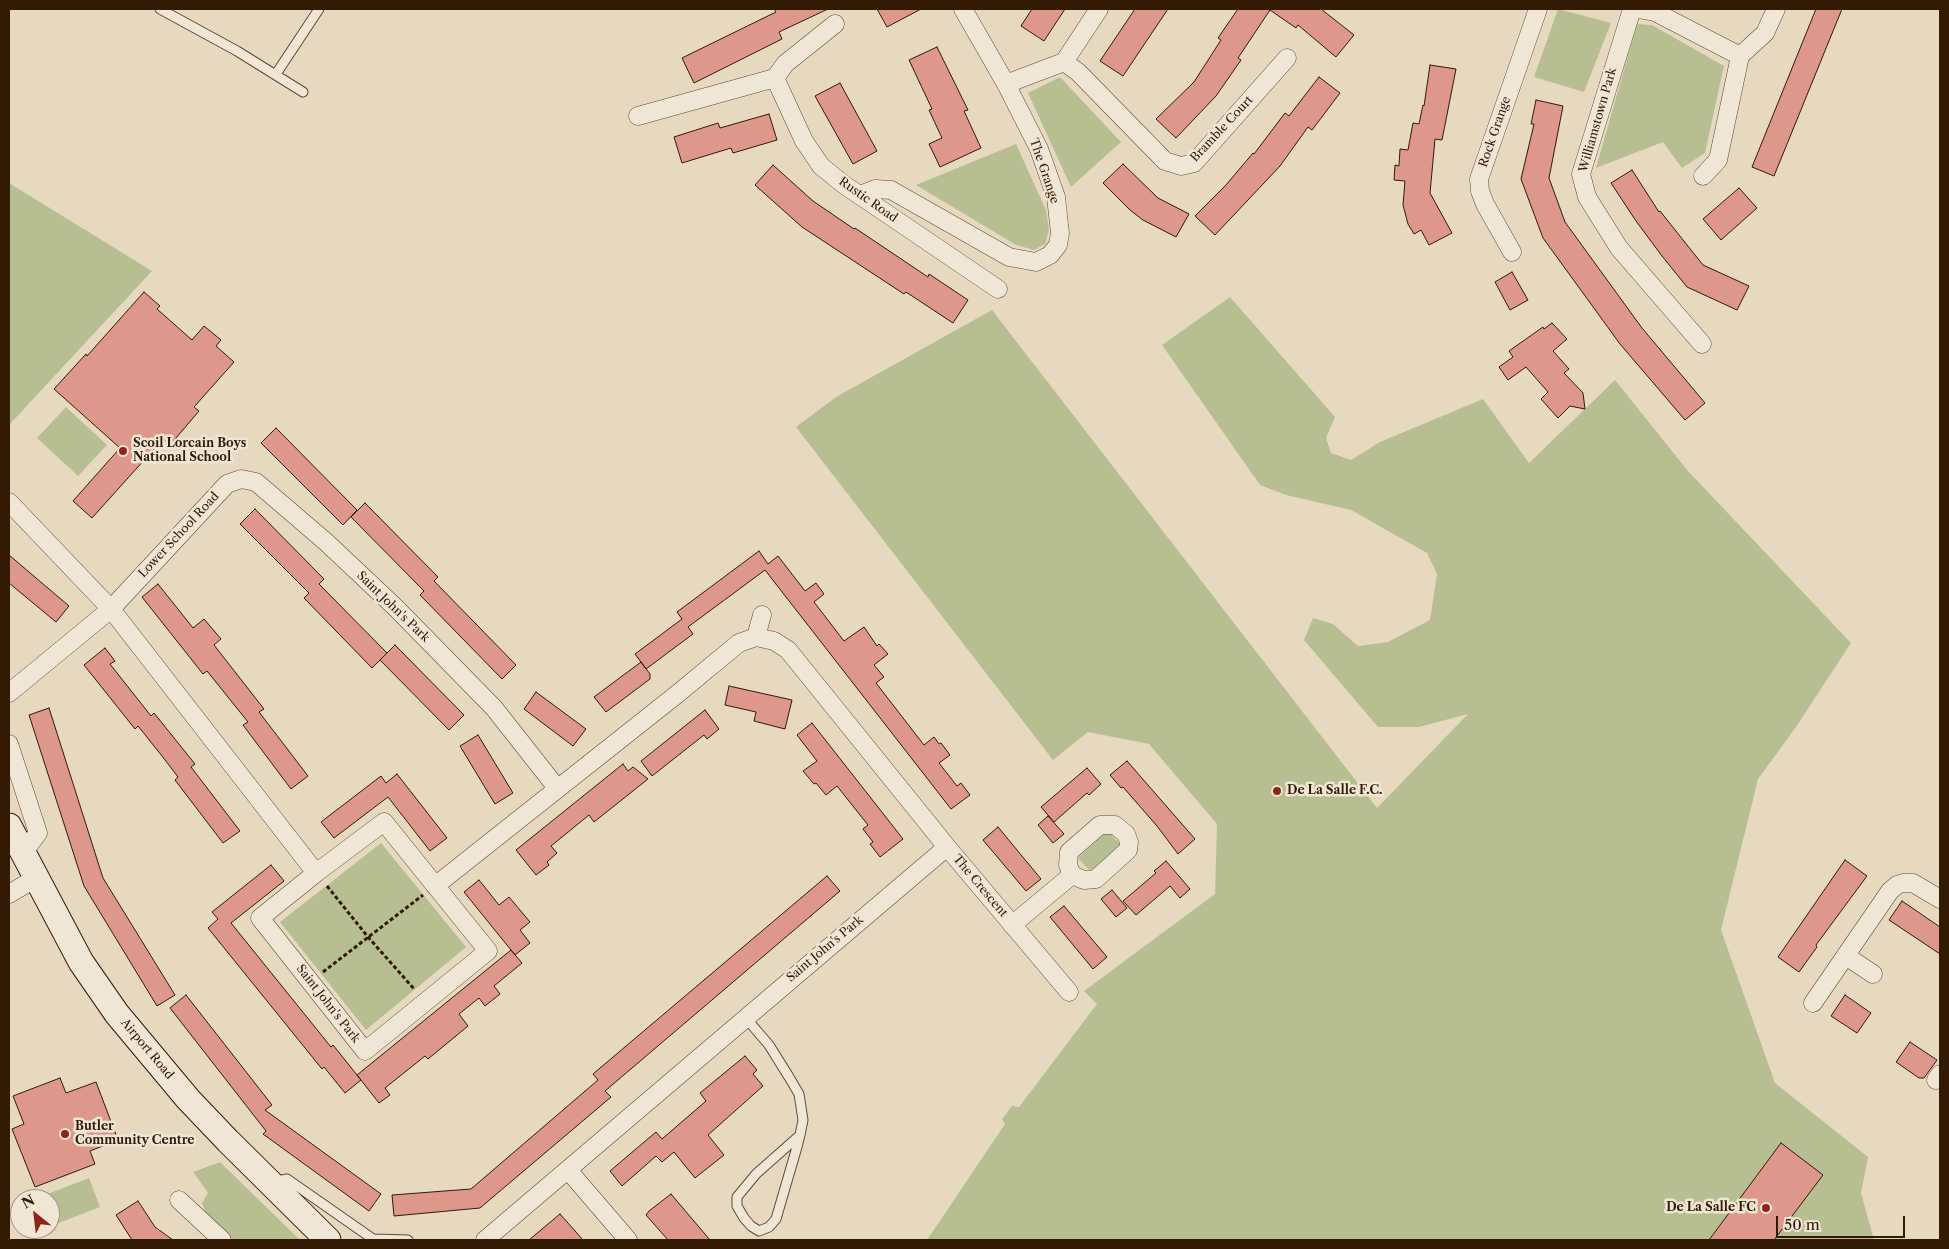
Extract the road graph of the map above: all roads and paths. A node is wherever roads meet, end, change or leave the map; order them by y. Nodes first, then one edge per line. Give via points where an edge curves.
1 (160, 9) edge
2 (319, 9) edge
3 (963, 9) edge
4 (1099, 9) edge
5 (1538, 9) edge
6 (1632, 9) edge
7 (1638, 9) edge
8 (1776, 9) edge
9 (835, 24) dead end
10 (1740, 56) junction
11 (1286, 58) dead end
12 (1064, 62) junction
13 (276, 74) junction
14 (775, 78) junction
15 (1006, 84) junction
16 (303, 92) dead end
17 (638, 116) dead end
18 (1703, 176) dead end
19 (860, 196) junction
20 (1512, 252) dead end
21 (998, 289) dead end
22 (1702, 344) dead end
23 (256, 482) joint
24 (9, 502) edge
25 (111, 609) junction
26 (762, 615) dead end
27 (756, 637) junction
28 (9, 693) edge
29 (9, 744) edge
30 (557, 788) junction
31 (9, 826) edge
32 (947, 846) junction
33 (23, 853) junction
34 (316, 872) junction
35 (1072, 875) dead end
36 (36, 878) junction
37 (435, 886) junction
38 (9, 894) edge
39 (1940, 899) edge
40 (1012, 925) junction
41 (368, 937) junction
42 (1846, 956) junction
43 (1873, 974) dead end
44 (310, 982) junction
45 (1069, 992) dead end
46 (426, 1001) junction
47 (1813, 1003) dead end
48 (745, 1017) junction
49 (800, 1135) junction
50 (568, 1170) junction
51 (268, 1183) junction
52 (179, 1200) dead end
53 (222, 1240) edge
54 (328, 1240) edge
55 (408, 1240) edge
56 (485, 1240) edge
57 (628, 1240) edge

1 - 13 lane
2 - 13 lane
3 - 15 street, The Grange
4 - 12 street
5 - 20 street, Rock Grange via 1479,179 1485,204
6 - 22 street, Williamstown Park via 1581,174 1587,197 1619,248
7 - 10 street via 1655,12
8 - 10 street via 1765,33
9 - 14 street via 785,64
10 - 18 street via 1718,160
11 - 12 street, Bramble Court via 1194,163 1181,166 1165,160 1078,72
12 - 15 street
13 - 16 lane
14 - 17 street
14 - 19 street, Rustic Road via 804,141 821,166
15 - 19 street, The Grange via 1039,149 1056,197 1060,233 1058,245 1050,255 1036,262 1009,257 891,190 875,188
19 - 21 street, Rustic Road
23 - 25 street, Lower School Road via 240,479 227,484
23 - 30 street, Saint John's Park via 396,608 494,708
24 - 25 street
25 - 28 street, Lower School Road
25 - 34 street
26 - 27 street
27 - 30 street via 739,643
27 - 32 street via 774,640 788,650
29 - 33 street via 38,833
30 - 37 street
31 - 33 main road, Airport Road
32 - 40 street, The Crescent
32 - 48 street, Saint John's Park
33 - 36 main road, Airport Road
34 - 37 street, Saint John's Park via 384,822
34 - 41 path
34 - 44 street, Saint John's Park via 260,918
35 - 40 street, The Crescent
36 - 38 street
36 - 51 main road, Airport Road via 81,962 117,1014 188,1099
37 - 41 path
37 - 46 street, Saint John's Park via 488,951
39 - 42 street via 1913,883 1897,885
40 - 45 street, The Crescent
41 - 44 path
41 - 46 path
42 - 43 street
42 - 47 street
44 - 46 street, Saint John's Park via 365,1051
48 - 49 lane via 769,1045 798,1094 803,1120
48 - 50 street, Saint John's Park
49 - 49 lane via 776,1219 769,1227 759,1230 744,1218 737,1206 737,1197 756,1174
50 - 56 street, Saint John's Park
50 - 57 street
51 - 54 main road, Airport Road
51 - 55 lane via 287,1179 373,1239
52 - 53 street

